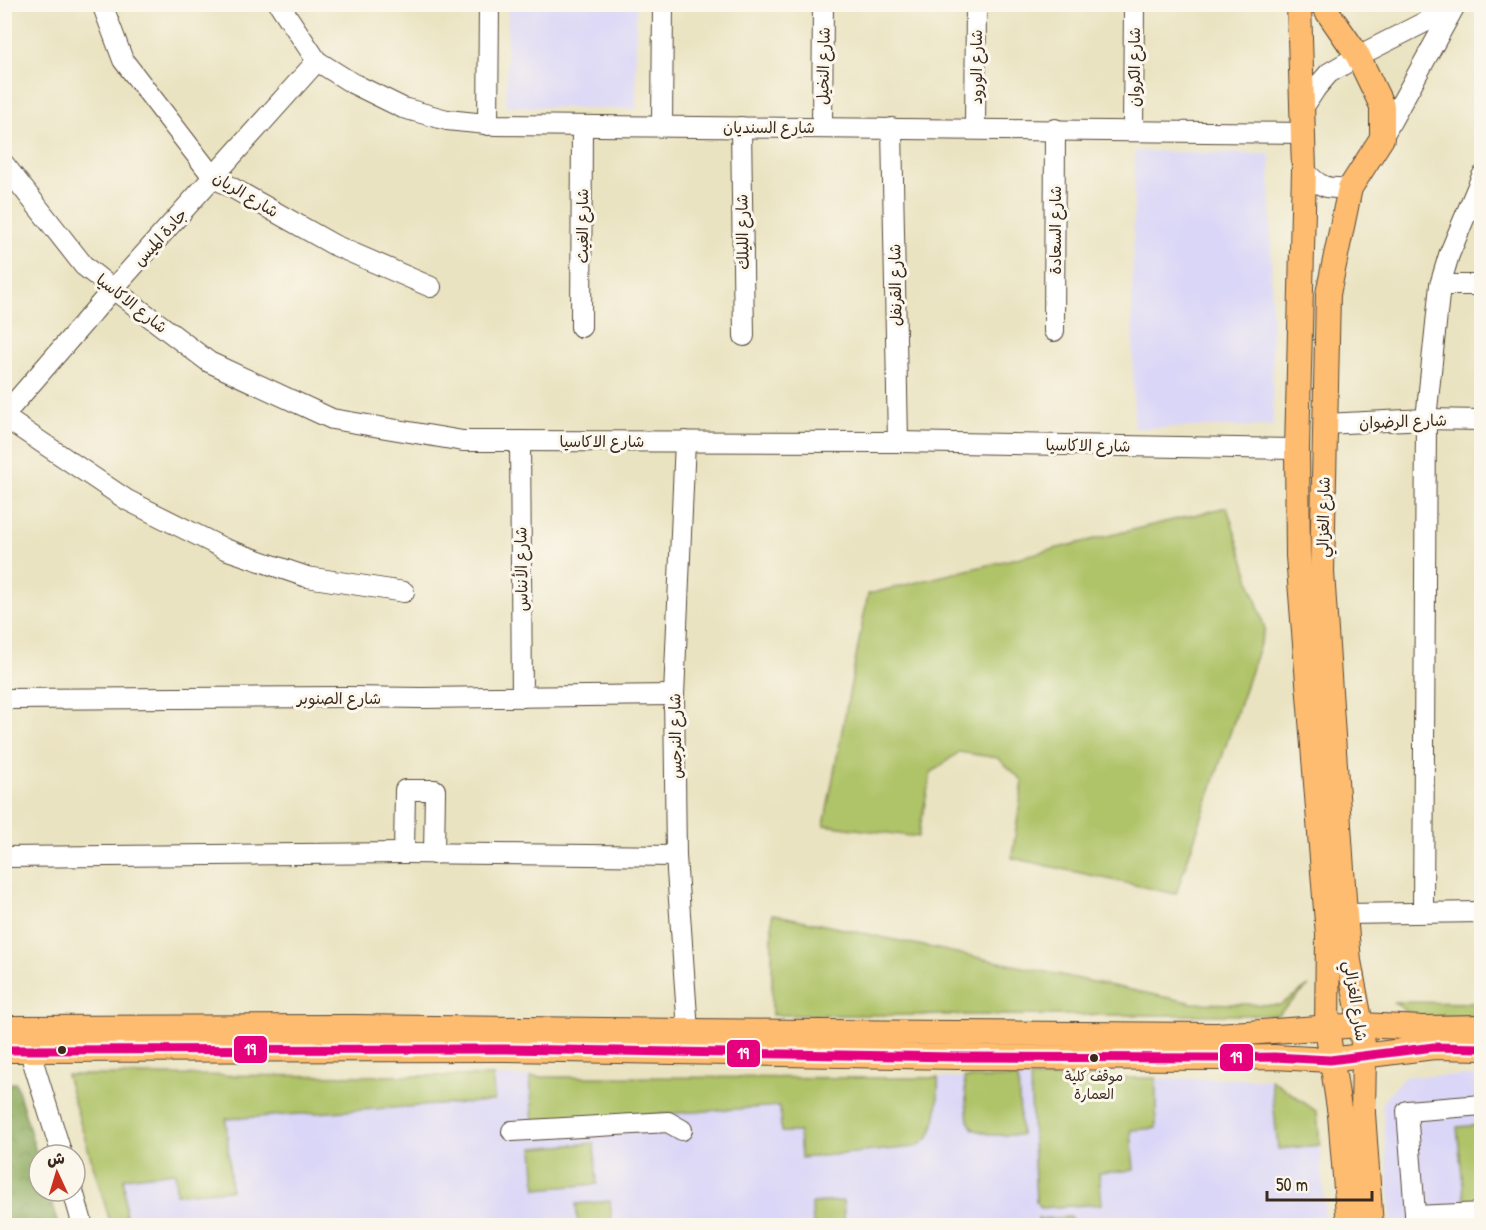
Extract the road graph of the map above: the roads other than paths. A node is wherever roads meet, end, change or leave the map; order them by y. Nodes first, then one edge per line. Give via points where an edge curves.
1 (102, 4) edge
2 (279, 4) edge
3 (489, 4) edge
4 (663, 4) edge
5 (823, 4) edge
6 (976, 4) edge
7 (1134, 4) edge
8 (1299, 4) edge
9 (1322, 4) edge
10 (1437, 4) edge
11 (1456, 4) edge
12 (1358, 56) junction
13 (317, 61) junction
14 (1303, 108) junction
15 (488, 125) junction
16 (582, 126) junction
17 (662, 126) junction
18 (741, 127) junction
19 (822, 128) junction
20 (892, 128) junction
21 (975, 129) junction
22 (1055, 129) junction
23 (1133, 130) junction
24 (1303, 133) junction
25 (1382, 138) junction
26 (4, 164) edge
27 (1304, 170) junction
28 (1482, 176) edge
29 (213, 177) junction
30 (1350, 188) junction
31 (1440, 285) junction
32 (1482, 285) edge
33 (431, 287) dead end
34 (113, 289) junction
35 (581, 327) dead end
36 (1054, 331) dead end
37 (744, 336) dead end
38 (4, 416) edge
39 (1426, 419) junction
40 (1482, 420) edge
41 (1324, 424) junction
42 (520, 441) junction
43 (685, 441) junction
44 (898, 442) junction
45 (1297, 448) junction
46 (404, 592) dead end
47 (674, 695) junction
48 (522, 697) junction
49 (4, 699) edge
50 (404, 853) junction
51 (435, 854) junction
52 (676, 856) junction
53 (4, 857) edge
54 (1423, 912) junction
55 (1482, 912) edge
56 (1345, 914) junction
57 (1361, 1025) junction
58 (1482, 1027) edge
59 (4, 1028) edge
60 (1327, 1028) junction
61 (688, 1032) junction
62 (1482, 1048) edge
63 (4, 1050) edge
64 (29, 1050) junction
65 (1364, 1055) junction
66 (1330, 1060) junction
67 (1482, 1105) edge
68 (682, 1130) dead end
69 (512, 1131) dead end
70 (58, 1143) edge
71 (76, 1203) edge
72 (1482, 1213) edge
73 (1416, 1221) edge
74 (83, 1226) edge
75 (1349, 1226) edge
76 (1371, 1226) edge

1 - 29 street, شارع الريان via 123,60
2 - 13 street, شارع السنديان
3 - 15 street
4 - 17 street
5 - 19 street, شارع النخيل
6 - 21 street, شارع الورود
7 - 23 street, شارع الكروان
8 - 14 main road, شارع الغزالي
9 - 12 main road
10 - 12 street via 1429,20
11 - 25 street
12 - 14 street via 1329,73
12 - 25 main road via 1382,106
13 - 15 street, شارع السنديان via 403,108 447,120
13 - 29 street, جادة الميس
14 - 24 main road, شارع الغزالي
15 - 16 street, شارع السنديان
16 - 17 street, شارع السنديان
16 - 35 street, شارع الغيث
17 - 18 street, شارع السنديان
18 - 19 street, شارع السنديان
18 - 37 street, شارع الليلك
19 - 20 street, شارع السنديان
20 - 21 street, شارع السنديان
20 - 44 street, شارع القرنفل
21 - 22 street, شارع السنديان
22 - 23 street, شارع السنديان
22 - 36 street, شارع السعادة
23 - 24 street, شارع السنديان
24 - 27 main road, شارع الغزالي
25 - 30 main road, شارع الغزالي
26 - 34 street, شارع الاكاسيا via 84,266
27 - 30 street via 1317,184
27 - 45 main road, شارع الغزالي
28 - 31 street
29 - 33 street, شارع الريان via 334,245
29 - 34 street, جادة الميس
30 - 41 main road, شارع الغزالي via 1328,294
31 - 32 street
31 - 39 street
34 - 38 street, جادة الميس
34 - 42 street, شارع الاكاسيا via 208,362 332,419 463,441
38 - 46 street via 127,500 225,549 307,577
39 - 40 street, شارع الرضوان
39 - 41 street, شارع الرضوان
39 - 54 street
41 - 56 main road, شارع الغزالي via 1322,572
42 - 43 street, شارع الاكاسيا
42 - 48 street, شارع الأنناس
43 - 44 street, شارع الاكاسيا
43 - 47 street, شارع النرجس
44 - 45 street, شارع الاكاسيا
45 - 60 main road, شارع الغزالي via 1298,556 1328,935
47 - 48 street, شارع الصنوبر
47 - 52 street, شارع النرجس
48 - 49 street, شارع الصنوبر
50 - 51 street
50 - 51 street via 405,790 435,790
50 - 53 street
51 - 52 street
52 - 61 street, شارع النرجس
54 - 55 street
54 - 56 street
56 - 57 main road, شارع الغزالي
57 - 58 main road
57 - 60 main road
57 - 65 main road, شارع الغزالي
59 - 61 main road via 353,1027
60 - 61 main road via 1216,1035
60 - 66 main road, شارع الغزالي
62 - 65 main road via 1434,1047
63 - 64 main road
64 - 66 main road via 506,1049
64 - 70 street
65 - 66 main road
65 - 76 main road, شارع الغزالي via 1363,1113
66 - 75 main road, شارع الغزالي via 1340,1115
67 - 73 street via 1407,1111
68 - 69 street via 668,1122
71 - 74 street
72 - 73 street

